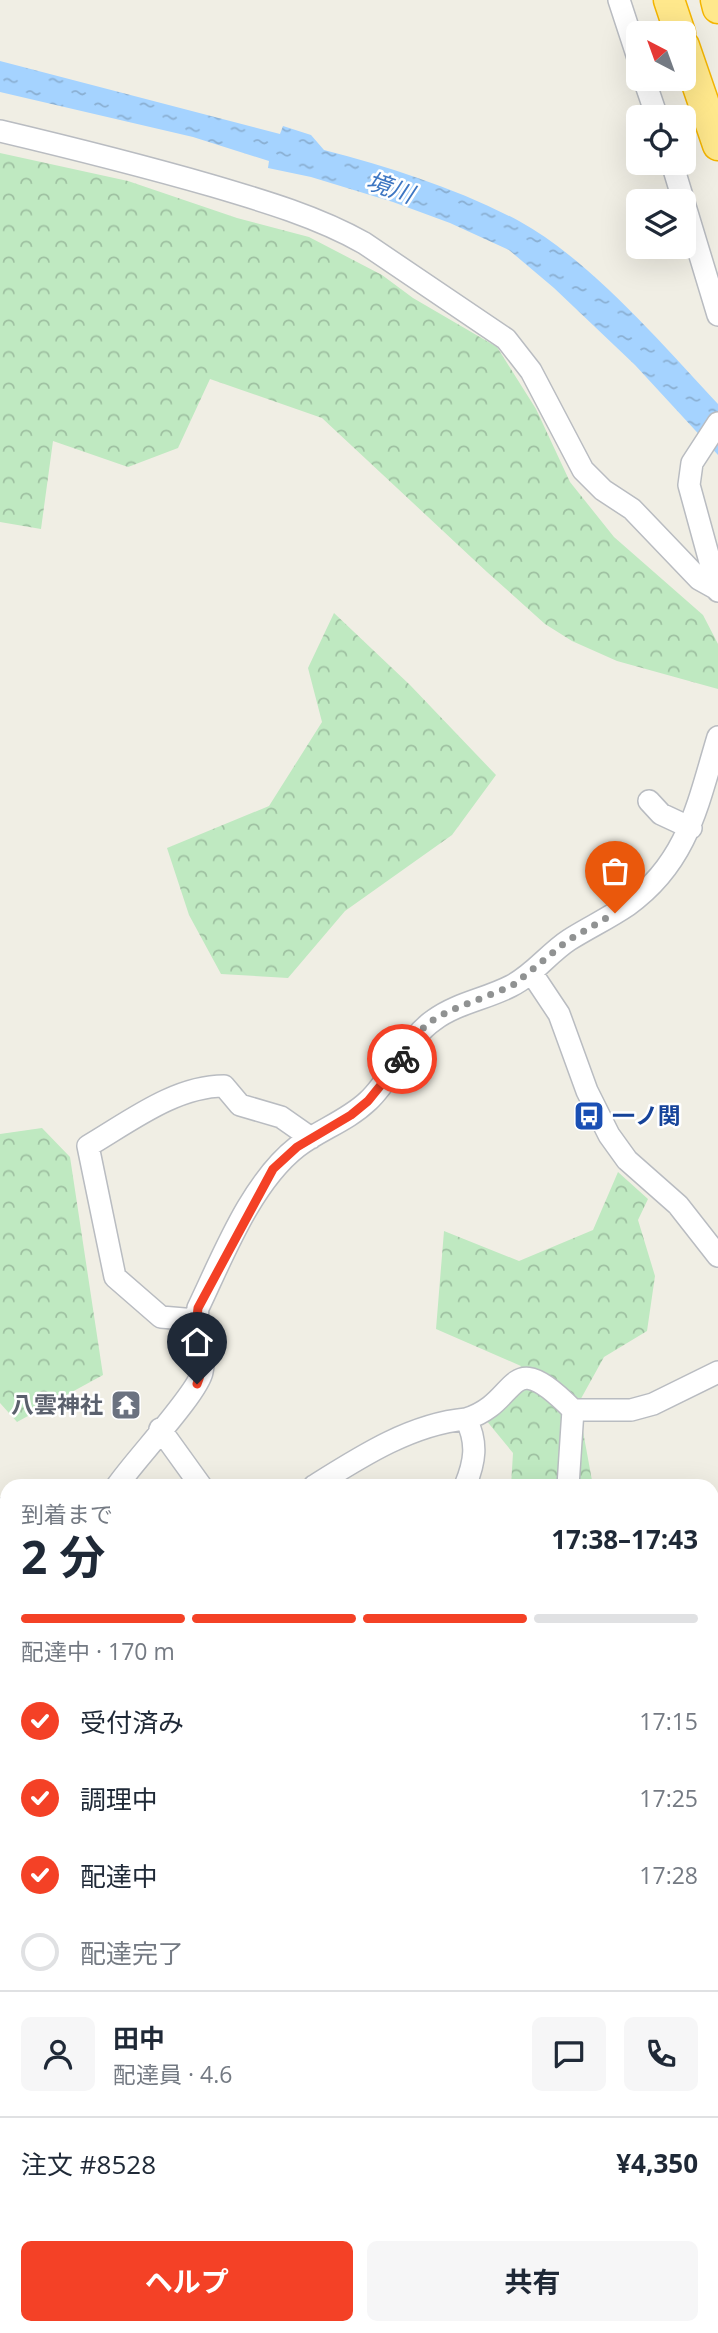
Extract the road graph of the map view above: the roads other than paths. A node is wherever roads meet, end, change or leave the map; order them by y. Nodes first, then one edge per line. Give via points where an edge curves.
1 (619, 0) edge
2 (669, 0) edge
3 (716, 0) edge
4 (718, 8) edge
5 (626, 21) edge
6 (676, 21) edge
7 (696, 81) edge
8 (0, 131) edge
9 (718, 145) edge
10 (676, 175) edge
11 (718, 316) edge
12 (718, 423) edge
13 (718, 590) edge
14 (718, 737) edge
15 (649, 801) dead end
16 (691, 828) junction
17 (531, 972) junction
18 (311, 1138) junction
19 (718, 1256) edge
20 (196, 1320) junction
21 (718, 1371) edge
22 (573, 1410) junction
23 (466, 1419) junction
24 (160, 1429) junction
25 (122, 1479) edge
26 (196, 1479) edge
27 (327, 1479) edge
28 (468, 1479) edge
29 (568, 1479) edge

1 - 5 street
2 - 6 highway
3 - 4 highway
7 - 9 highway
8 - 13 street via 254,198 363,243 506,339 531,371 583,470 632,509 699,579
10 - 11 street
12 - 13 street via 692,463 689,485
14 - 16 street
15 - 16 street via 661,814
16 - 17 street via 653,883 630,903 567,941
17 - 18 street via 512,986 433,1020 368,1101
17 - 19 street via 559,1014 587,1091 610,1135 627,1160 678,1205
18 - 20 street via 265,1179 203,1296
18 - 20 street via 281,1117 240,1105 225,1086 205,1086 162,1103 88,1146 115,1277 161,1317
20 - 24 street via 204,1356 202,1374
21 - 22 street via 653,1404
22 - 23 street via 545,1383 521,1379 478,1415
22 - 29 street
23 - 27 street via 414,1431
23 - 28 street via 475,1441
24 - 25 street
24 - 26 street

